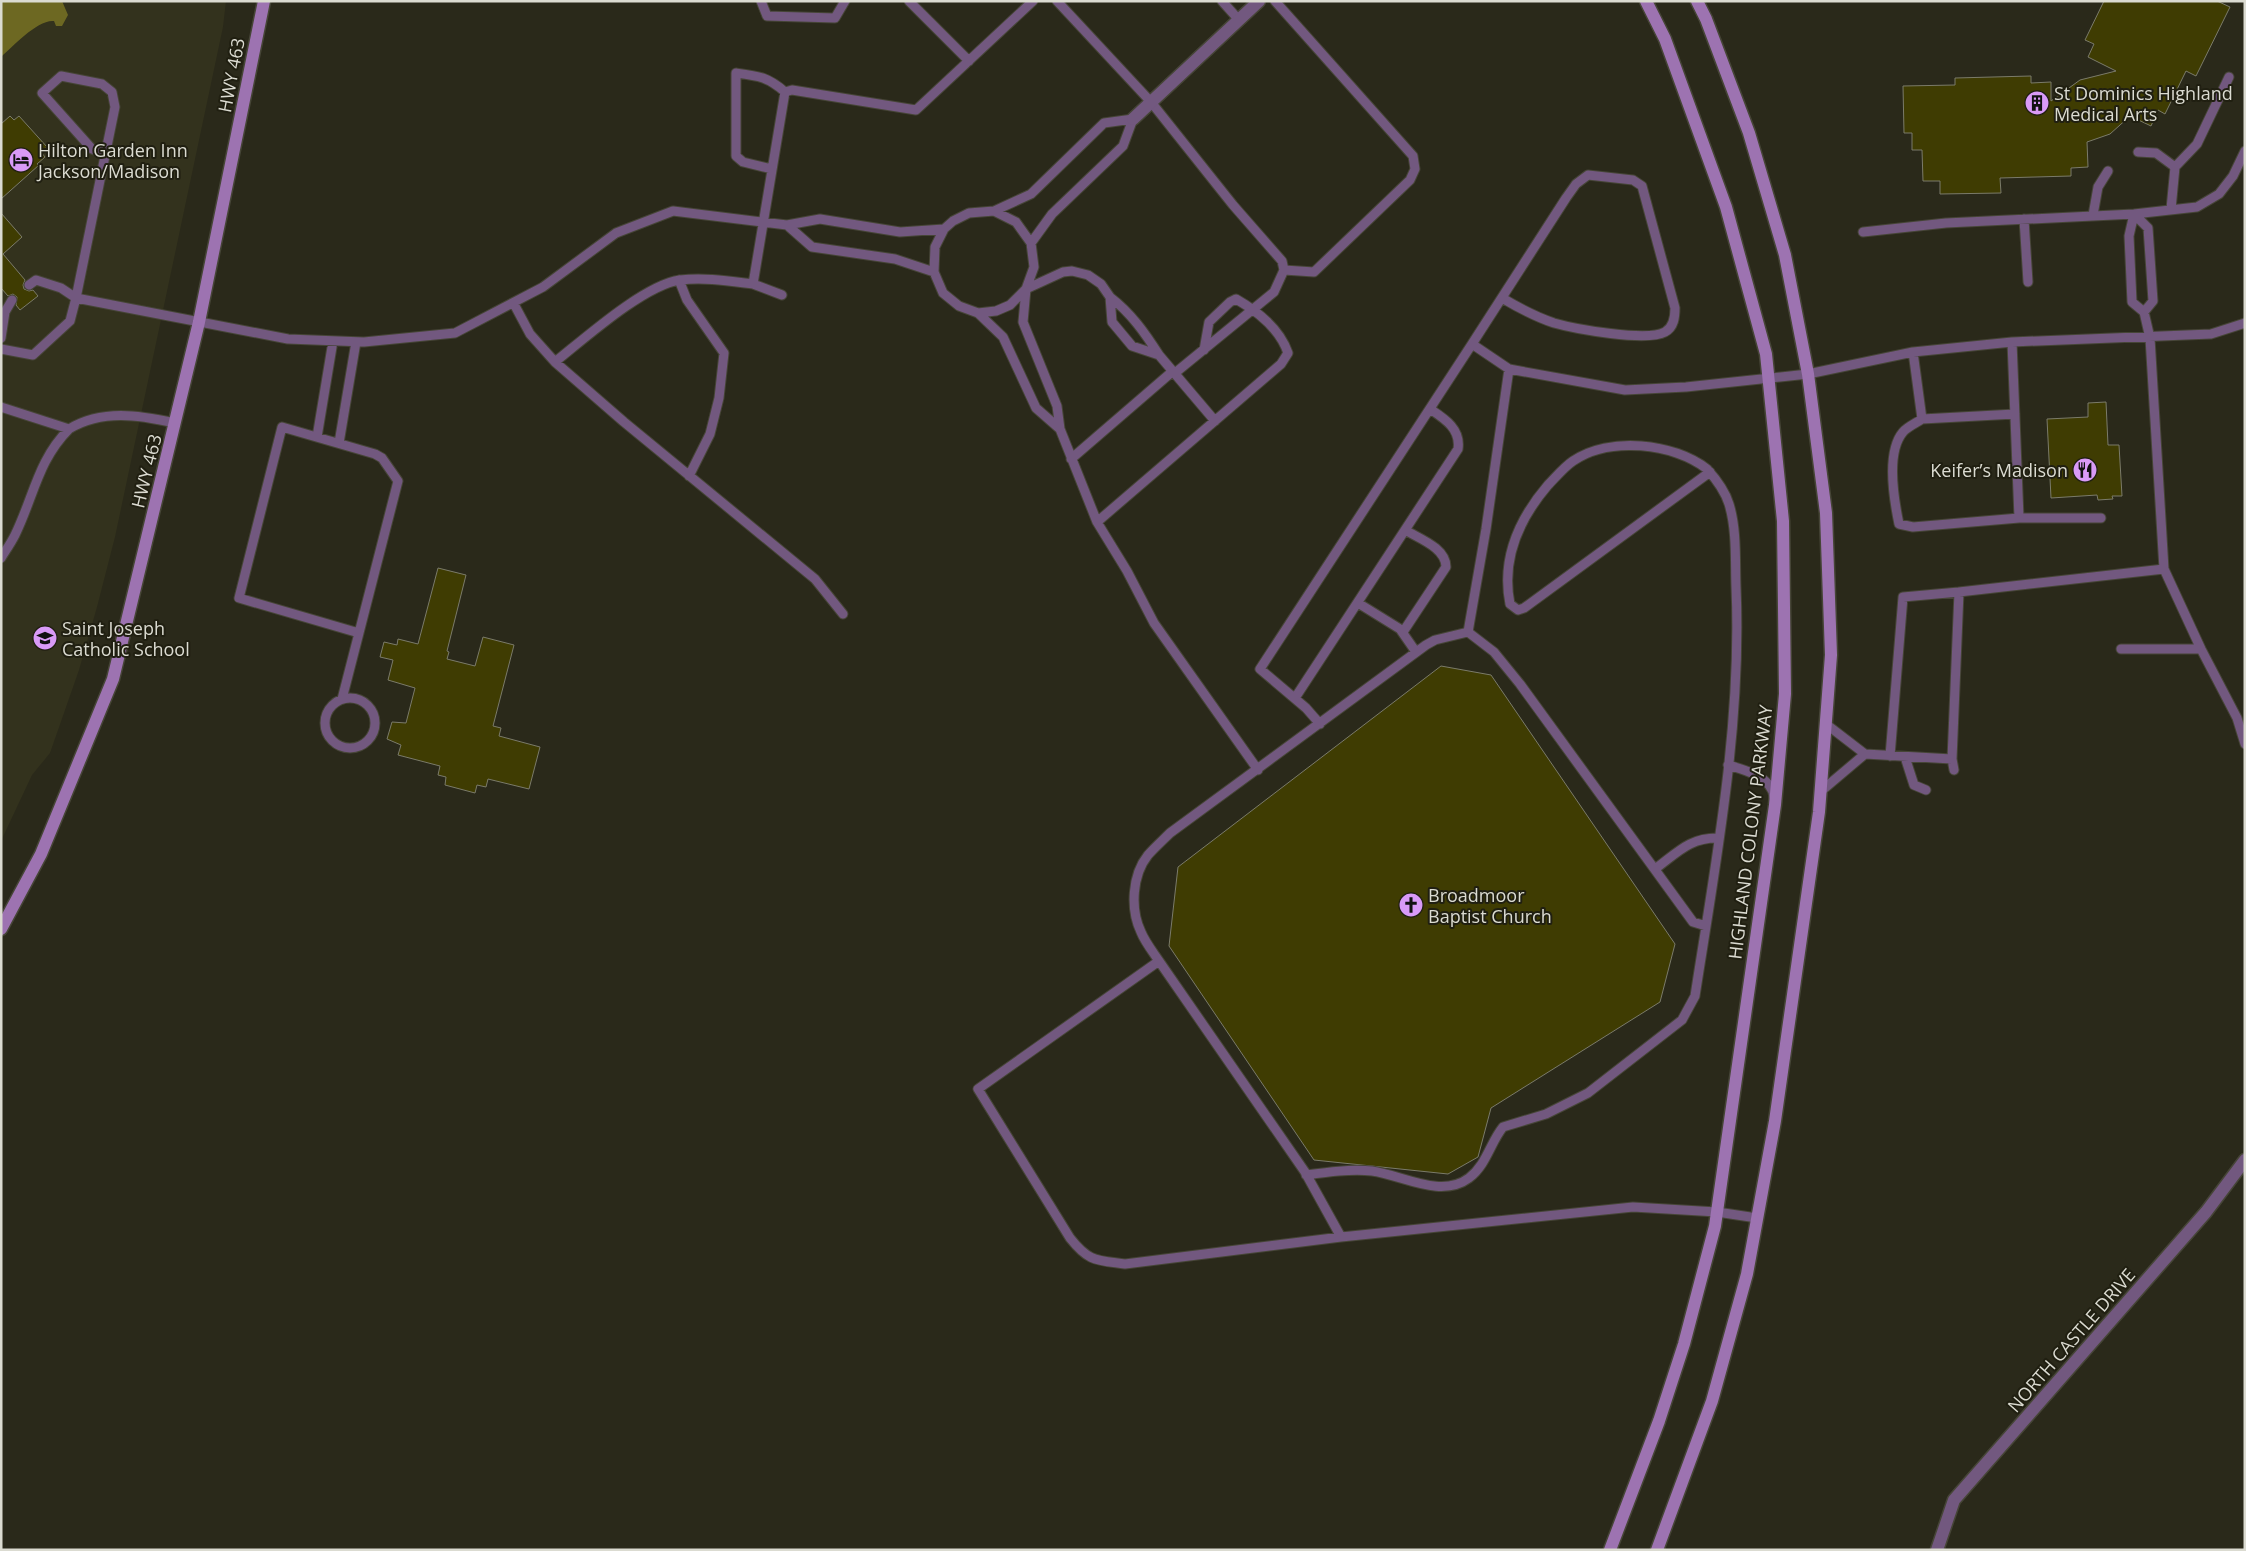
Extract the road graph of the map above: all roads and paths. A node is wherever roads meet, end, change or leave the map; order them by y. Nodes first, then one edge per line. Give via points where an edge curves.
1 (264, 1) edge
2 (761, 1) edge
3 (845, 1) edge
4 (909, 1) edge
5 (1033, 1) edge
6 (1057, 1) edge
7 (1222, 1) edge
8 (1259, 1) edge
9 (1275, 1) edge
10 (1646, 1) edge
11 (1697, 1) edge
12 (1239, 20) junction
13 (969, 61) junction
14 (2229, 76) dead end
15 (786, 92) junction
16 (1151, 102) junction
17 (1133, 119) junction
18 (2245, 151) edge
19 (2138, 152) dead end
20 (106, 154) junction
21 (2175, 167) junction
22 (772, 169) junction
23 (2108, 171) dead end
24 (2171, 209) junction
25 (994, 211) junction
26 (2134, 214) junction
27 (2093, 215) junction
28 (2024, 219) junction
29 (764, 222) junction
30 (788, 225) junction
31 (944, 229) junction
32 (1863, 232) dead end
33 (1031, 243) junction
34 (1284, 270) junction
35 (934, 272) junction
36 (679, 280) junction
37 (2028, 282) dead end
38 (753, 284) junction
39 (29, 285) dead end
40 (1026, 289) junction
41 (782, 295) dead end
42 (1110, 297) junction
43 (76, 298) junction
44 (1502, 298) junction
45 (12, 300) dead end
46 (514, 304) junction
47 (1254, 309) junction
48 (978, 312) junction
49 (2144, 312) junction
50 (199, 322) junction
51 (2245, 322) edge
52 (1, 338) edge
53 (2150, 338) junction
54 (333, 341) junction
55 (356, 342) junction
56 (2012, 342) junction
57 (1472, 344) junction
58 (1, 350) edge
59 (1204, 350) junction
60 (1913, 352) junction
61 (1159, 355) junction
62 (555, 362) junction
63 (1509, 368) junction
64 (1174, 372) junction
65 (1808, 374) junction
66 (1770, 378) junction
67 (1, 407) edge
68 (1430, 409) junction
69 (2015, 414) junction
70 (1922, 419) junction
71 (1215, 421) junction
72 (175, 423) junction
73 (69, 428) junction
74 (1060, 429) junction
75 (317, 437) junction
76 (339, 443) junction
77 (1071, 459) junction
78 (1710, 472) junction
79 (689, 476) junction
80 (2019, 518) junction
81 (2101, 518) dead end
82 (1097, 522) junction
83 (1406, 530) junction
84 (1, 558) edge
85 (2164, 569) junction
86 (1959, 592) junction
87 (1358, 603) junction
88 (843, 614) dead end
89 (1403, 632) junction
90 (1468, 632) junction
91 (359, 633) junction
92 (2121, 649) dead end
93 (2201, 649) junction
94 (1416, 652) junction
95 (1295, 698) junction
96 (342, 699) junction
97 (1320, 724) junction
98 (1826, 724) junction
99 (2245, 744) edge
100 (1865, 754) junction
101 (1890, 756) junction
102 (1905, 757) junction
103 (1952, 759) junction
104 (1728, 765) junction
105 (1258, 770) junction
106 (1954, 770) dead end
107 (1926, 790) dead end
108 (1820, 792) junction
109 (1775, 803) junction
110 (1719, 838) junction
111 (1655, 869) junction
112 (1706, 926) junction
113 (1, 929) edge
114 (1159, 961) junction
115 (2245, 1160) edge
116 (1306, 1175) junction
117 (1717, 1212) junction
118 (1757, 1218) junction
119 (1340, 1237) junction
120 (1610, 1550) edge
121 (1657, 1550) edge
122 (1937, 1550) edge

1 - 50 street, HWY 463
2 - 3 lane via 767,16 835,18
4 - 13 lane
5 - 13 lane
6 - 16 lane
7 - 12 lane
8 - 12 street
9 - 34 lane via 1413,156 1415,169 1410,180 1314,272
10 - 66 street, HIGHLAND COLONY PARKWAY via 1665,39 1726,207
11 - 65 street via 1749,133 1785,254
12 - 16 street
13 - 15 lane via 916,110 792,90
14 - 21 lane via 2197,144
15 - 22 lane
15 - 22 lane via 773,81 760,76 736,73 736,156 743,162
16 - 17 street
16 - 34 lane via 1282,261
17 - 25 lane via 1104,123 1031,194
17 - 33 lane via 1123,146 1052,214
18 - 24 lane via 2219,194 2197,206
19 - 21 lane via 2156,153
20 - 20 lane via 116,107 112,92 102,84 61,76 42,93 92,149
20 - 43 lane
21 - 24 lane
22 - 29 lane
23 - 27 lane via 2098,187
24 - 26 lane
25 - 31 lane via 969,212
25 - 33 lane via 1016,222
26 - 27 lane
26 - 49 lane via 2129,236 2132,302
26 - 49 lane via 2148,228 2153,301
27 - 28 lane
28 - 32 lane
28 - 37 lane
29 - 30 lane
29 - 38 lane
29 - 46 lane via 673,211 616,233 543,287
30 - 31 lane via 820,219 900,232
30 - 35 lane via 812,246 895,259
31 - 35 lane via 934,247
33 - 40 lane via 1034,267
34 - 47 lane via 1274,292
35 - 48 lane via 943,293 959,306
36 - 38 lane via 707,279
36 - 62 lane via 654,288
36 - 79 lane via 687,300 724,353 719,398 710,434
38 - 41 lane
39 - 43 lane via 36,280 49,283
40 - 42 lane via 1072,271 1094,279
40 - 48 lane via 1010,305 996,311
40 - 74 lane via 1023,322 1057,406
42 - 61 lane via 1146,333
42 - 61 lane via 1112,322 1132,346
43 - 50 lane
43 - 58 lane via 70,321 33,354
44 - 44 lane via 1535,315 1575,328 1648,335 1666,331 1672,325 1675,308 1642,186 1633,180 1582,177
44 - 57 lane
45 - 52 lane via 5,312
46 - 55 lane via 454,334
46 - 62 lane via 530,334
47 - 59 lane
47 - 59 lane via 1236,299 1230,302 1208,322
47 - 71 lane via 1284,340 1288,353 1281,364
48 - 74 lane via 1003,337 1036,408
49 - 53 lane
50 - 54 lane via 288,339
50 - 72 street, HWY 463
51 - 53 lane via 2211,334
53 - 56 lane
53 - 85 lane
54 - 55 lane
54 - 75 lane
55 - 76 lane
56 - 60 lane
56 - 69 lane
57 - 63 lane
57 - 68 lane
59 - 64 lane
60 - 65 lane
60 - 70 lane
61 - 64 lane
62 - 79 lane
63 - 66 lane via 1625,390
63 - 90 lane
64 - 71 lane
64 - 77 lane
65 - 66 lane
65 - 98 street via 1826,514 1831,655
66 - 109 street, HIGHLAND COLONY PARKWAY via 1783,530 1784,694
67 - 73 lane
68 - 83 lane via 1454,428 1458,449
68 - 95 lane via 1260,669
69 - 70 lane
69 - 80 lane
70 - 80 lane via 1903,432 1895,446 1899,524 1913,527
71 - 82 lane
72 - 73 lane via 139,415 100,416
72 - 113 street, HWY 463 via 113,679 40,854
73 - 84 lane via 44,461 15,535
74 - 77 lane
75 - 76 lane
75 - 91 lane via 282,426 239,598
76 - 91 lane via 382,458 398,481
77 - 82 lane
78 - 78 lane via 1684,455 1652,447 1603,449 1573,460 1534,502 1514,539 1507,578 1510,604 1518,610 1524,608
78 - 104 lane via 1729,503 1733,524 1738,621
79 - 88 lane via 816,578
80 - 81 lane
82 - 105 lane via 1154,623
83 - 87 lane
83 - 89 lane via 1438,550 1446,560 1446,567
85 - 86 lane
85 - 93 lane
86 - 101 lane via 1903,597
86 - 103 lane
87 - 89 lane
87 - 95 lane
89 - 94 lane
90 - 94 lane via 1435,640
90 - 111 lane via 1494,652 1520,684
91 - 96 lane
92 - 93 lane
93 - 99 lane via 2237,718
94 - 97 lane
95 - 97 lane
96 - 96 lane via 330,708 326,732 342,747 360,746 372,734 374,716 363,701
97 - 105 lane
98 - 100 lane
98 - 108 street
100 - 101 lane
100 - 108 lane
101 - 102 lane
102 - 103 lane
102 - 107 lane via 1914,785
103 - 106 lane
104 - 109 lane via 1763,780 1773,790
104 - 110 lane
105 - 114 lane via 1170,833 1147,856 1136,887 1134,910 1141,934
108 - 118 street via 1776,1121
109 - 117 street, HIGHLAND COLONY PARKWAY
110 - 111 lane via 1694,841
110 - 112 lane
111 - 112 lane via 1693,922
112 - 116 lane via 1695,996 1682,1020 1579,1098 1546,1114 1503,1127 1484,1163 1469,1178 1460,1183 1439,1186 1363,1171
114 - 116 lane
114 - 119 lane via 978,1089 1070,1238 1082,1254 1096,1260 1125,1264
115 - 122 street, NORTH CASTLE DRIVE via 2206,1212 1954,1500
116 - 119 lane
117 - 118 lane
117 - 119 lane via 1633,1207
117 - 120 street, HIGHLAND COLONY PARKWAY via 1684,1344 1659,1422
118 - 121 street via 1747,1274 1712,1401

